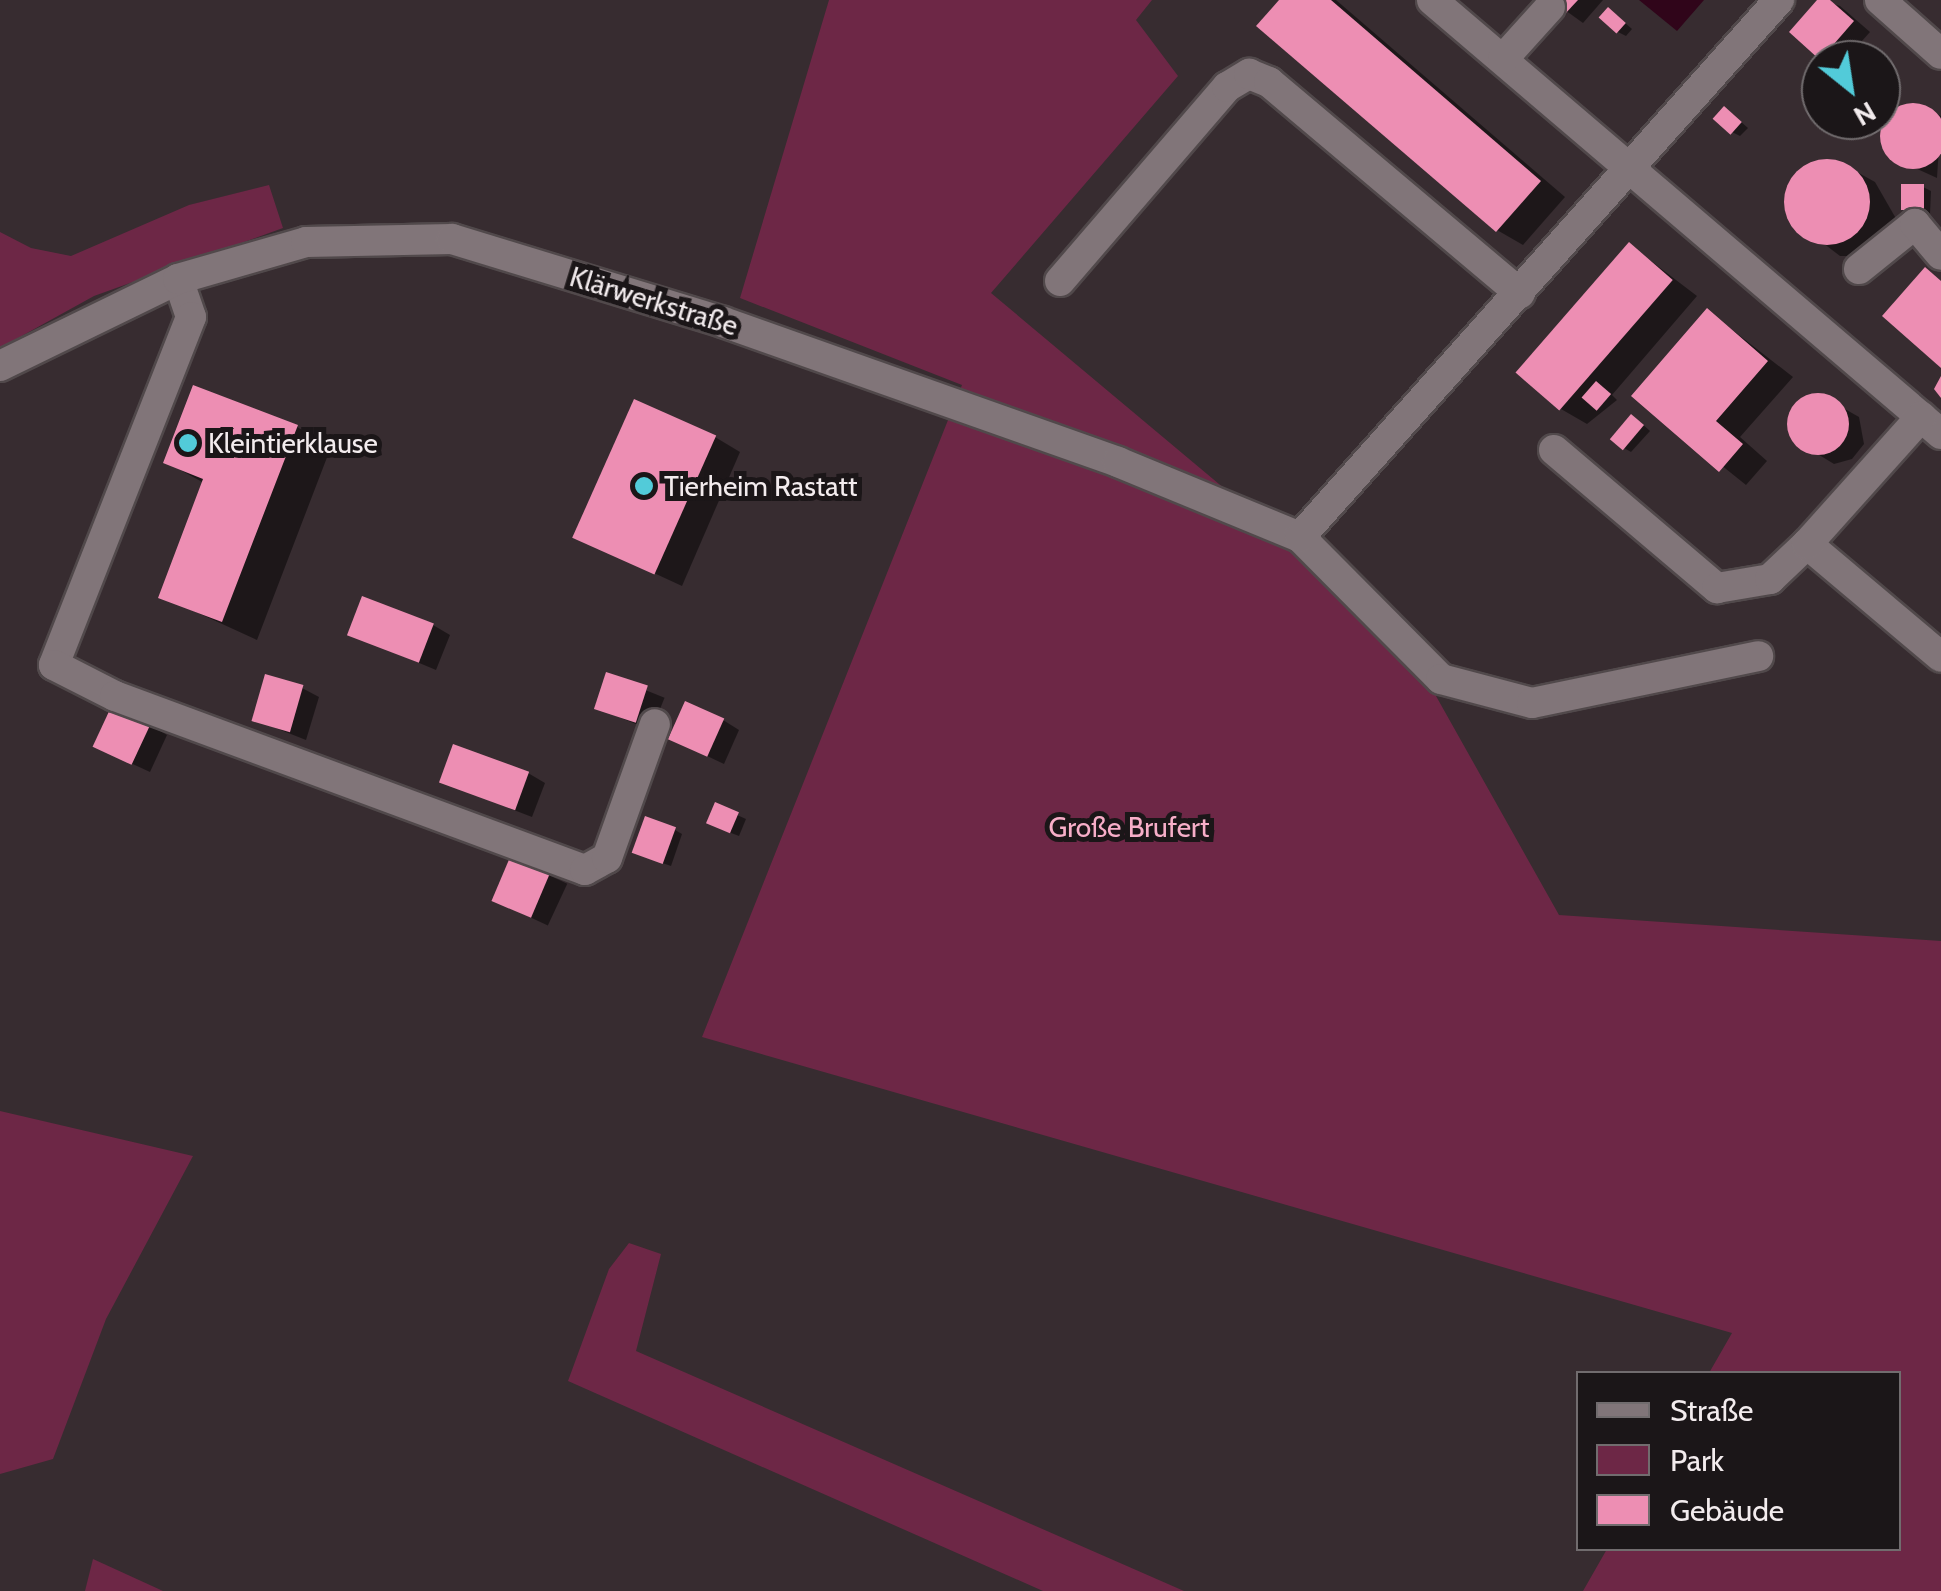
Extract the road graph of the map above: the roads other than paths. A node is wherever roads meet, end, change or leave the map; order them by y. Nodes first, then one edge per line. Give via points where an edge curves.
1 (1432, 0) edge
2 (1778, 0) edge
3 (1880, 0) edge
4 (1550, 7) dead end
5 (1941, 54) edge
6 (1503, 60) junction
7 (1630, 169) junction
8 (1941, 255) edge
9 (1859, 269) dead end
10 (178, 279) junction
11 (1060, 281) dead end
12 (1520, 293) junction
13 (0, 366) edge
14 (1931, 425) edge
15 (1554, 450) dead end
16 (1300, 537) junction
17 (1807, 544) junction
18 (1758, 656) dead end
19 (1941, 657) edge
20 (655, 724) dead end

1 - 6 lane
2 - 7 lane
3 - 5 lane
4 - 6 lane
6 - 7 lane
7 - 12 lane
7 - 14 lane
8 - 9 lane via 1914,224
10 - 13 lane, Klärwerkstraße
10 - 16 lane, Klärwerkstraße via 306,242 452,239 724,322 1118,462
10 - 20 lane via 190,316 54,665 114,696 585,870 606,858
11 - 12 lane via 1227,86 1249,74 1269,82
12 - 16 lane
14 - 17 lane
15 - 17 lane via 1716,588 1770,579
16 - 18 lane via 1442,679 1532,703
17 - 19 lane

